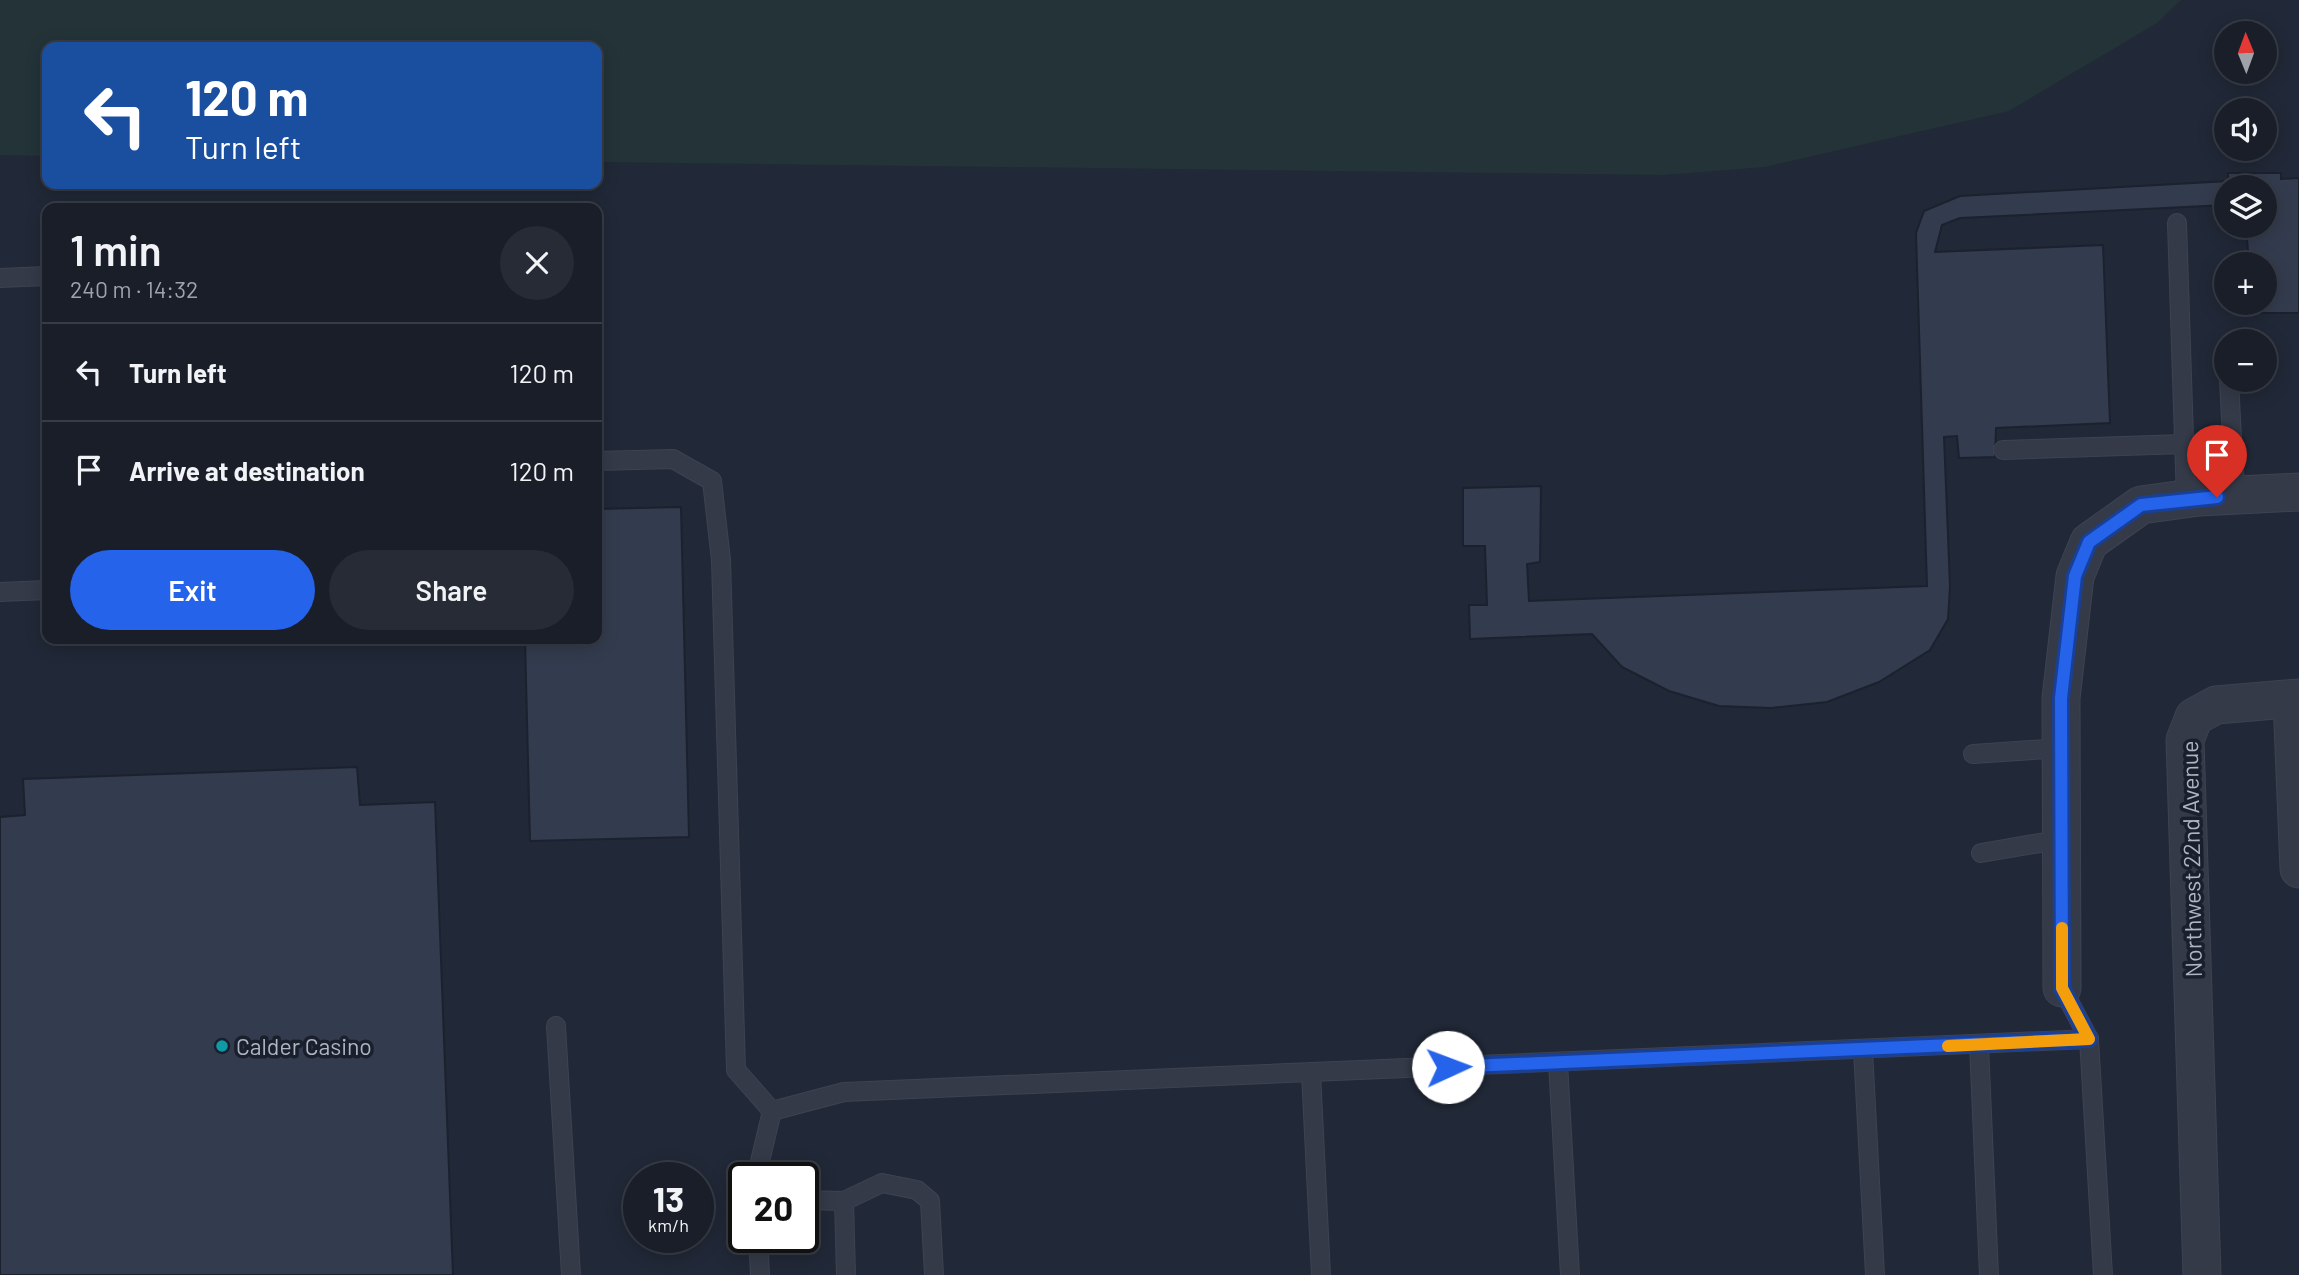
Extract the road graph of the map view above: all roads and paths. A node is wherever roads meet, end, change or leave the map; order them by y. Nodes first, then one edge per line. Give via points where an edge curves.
1 (2177, 223) dead end
2 (42, 276) edge
3 (0, 278) edge
4 (2230, 392) edge
5 (2184, 444) junction
6 (2003, 450) dead end
7 (602, 461) edge
8 (2299, 492) edge
9 (2235, 496) junction
10 (2186, 499) junction
11 (42, 590) edge
12 (0, 592) edge
13 (2296, 698) edge
14 (2062, 748) junction
15 (1973, 754) dead end
16 (2063, 839) junction
17 (1981, 853) dead end
18 (2299, 869) edge
19 (2062, 988) joint
20 (556, 1026) dead end
21 (2089, 1039) junction
22 (1979, 1045) junction
23 (1863, 1050) junction
24 (1558, 1063) junction
25 (1311, 1073) junction
26 (772, 1111) junction
27 (760, 1162) edge
28 (819, 1200) edge
29 (844, 1201) junction
30 (759, 1253) edge
31 (571, 1275) edge
32 (760, 1275) edge
33 (846, 1275) edge
34 (934, 1275) edge
35 (1321, 1275) edge
36 (1570, 1275) edge
37 (1875, 1275) edge
38 (1989, 1275) edge
39 (2103, 1275) edge
40 (2202, 1275) edge

1 - 5 lane
2 - 3 lane
4 - 9 lane
5 - 6 lane
5 - 10 lane
7 - 26 lane via 673,459 712,481 721,560 736,1070
8 - 9 street
9 - 10 street
10 - 14 street via 2141,505 2089,542 2075,576 2061,698
11 - 12 lane
13 - 18 street, Northwest 22nd Avenue
13 - 40 street, Northwest 22nd Avenue via 2216,705 2194,717 2185,740
14 - 15 lane
14 - 16 street
16 - 17 lane
16 - 19 street
19 - 21 lane
20 - 31 lane
21 - 22 lane
21 - 39 lane
22 - 23 lane
22 - 38 lane
23 - 24 lane
23 - 37 lane
24 - 25 lane
24 - 36 lane
25 - 26 lane via 844,1092
25 - 35 lane
26 - 27 lane
28 - 29 lane
29 - 33 lane
29 - 34 lane via 882,1183 917,1190 930,1201
30 - 32 lane

